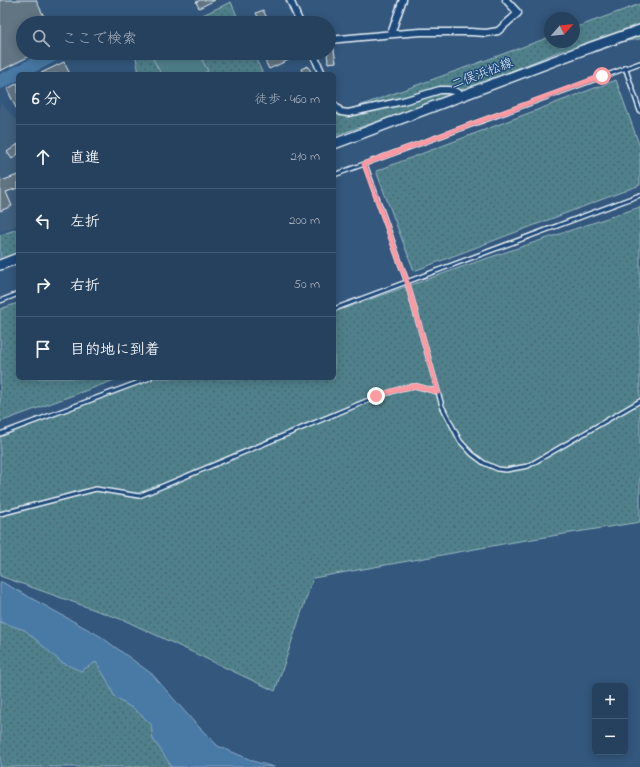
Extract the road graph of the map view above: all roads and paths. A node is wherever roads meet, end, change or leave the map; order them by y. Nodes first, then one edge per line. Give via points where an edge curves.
1 (290, 0) edge
2 (403, 0) edge
3 (506, 0) edge
4 (297, 16) edge
5 (640, 30) edge
6 (391, 34) junction
7 (336, 39) edge
8 (316, 60) edge
9 (640, 62) edge
10 (625, 67) junction
11 (321, 72) edge
12 (462, 96) junction
13 (336, 107) edge
14 (640, 111) edge
15 (336, 143) edge
16 (364, 164) junction
17 (336, 174) edge
18 (640, 195) edge
19 (16, 259) edge
20 (0, 265) edge
21 (407, 282) junction
22 (16, 295) edge
23 (0, 301) edge
24 (336, 308) edge
25 (145, 380) edge
26 (438, 392) junction
27 (640, 401) edge
28 (0, 434) edge
29 (0, 514) edge

1 - 4 street
2 - 6 street
3 - 6 street via 518,13 498,31
5 - 12 main road, 二俣浜松線
6 - 7 street
8 - 11 street
9 - 10 lane
10 - 14 lane
10 - 16 lane
12 - 13 street via 454,91 440,90 348,113 341,112
12 - 15 main road, 二俣浜松線
16 - 17 lane
16 - 21 lane
18 - 21 lane
19 - 20 main road
21 - 24 lane
21 - 26 lane
22 - 23 lane
25 - 28 lane
26 - 27 lane via 442,406 460,441 484,463 506,470 528,466
26 - 29 lane via 416,386 376,396 139,496 96,489

